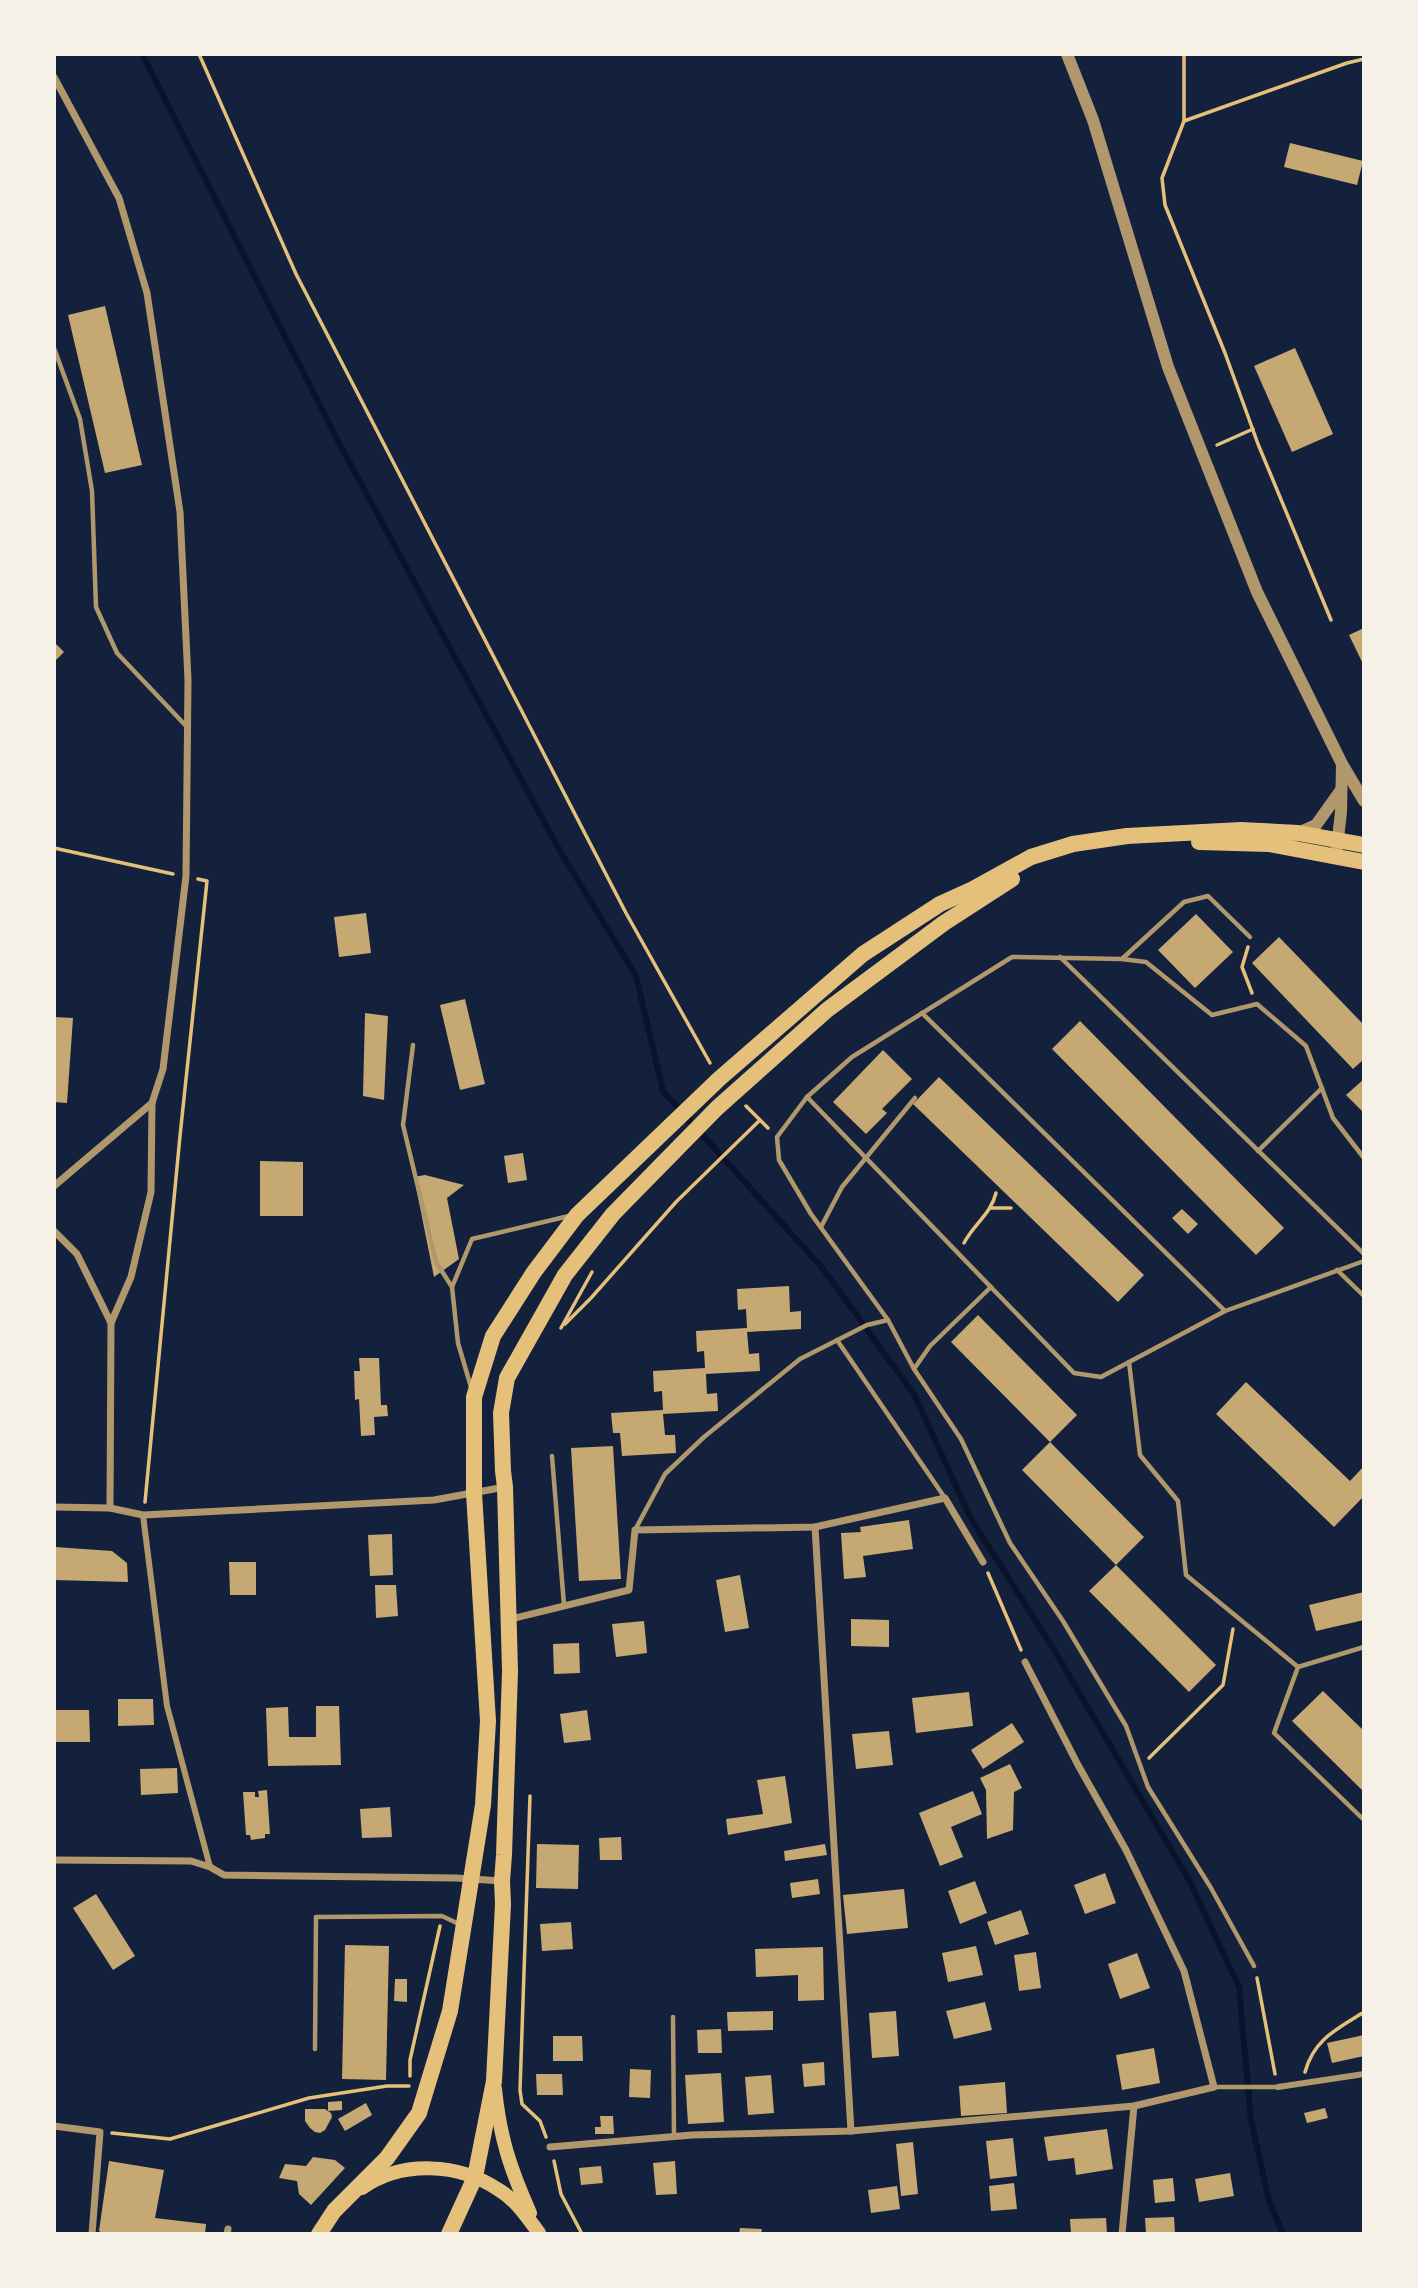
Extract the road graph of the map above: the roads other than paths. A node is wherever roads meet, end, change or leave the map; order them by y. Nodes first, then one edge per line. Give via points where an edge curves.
1 (1067, 54) edge
2 (54, 77) edge
3 (54, 348) edge
4 (187, 728) junction
5 (1342, 764) junction
6 (1341, 790) junction
7 (1364, 801) edge
8 (1298, 833) junction
9 (1339, 839) junction
10 (1364, 845) edge
11 (1336, 856) junction
12 (1364, 862) edge
13 (1250, 937) road end
14 (1059, 957) junction
15 (1122, 959) junction
16 (922, 1013) junction
17 (413, 1045) dead end
18 (1322, 1088) junction
19 (807, 1097) junction
20 (915, 1098) dead end
21 (152, 1102) junction
22 (1258, 1151) junction
23 (866, 1157) junction
24 (1364, 1158) edge
25 (54, 1186) edge
26 (577, 1215) junction
27 (821, 1228) junction
28 (54, 1231) edge
29 (1364, 1254) edge
30 (1364, 1261) edge
31 (1337, 1270) junction
32 (452, 1287) junction
33 (991, 1287) junction
34 (1364, 1296) edge
35 (1225, 1311) junction
36 (888, 1320) junction
37 (111, 1322) junction
38 (837, 1340) junction
39 (1129, 1362) junction
40 (914, 1369) junction
41 (474, 1397) junction
42 (552, 1456) dead end
43 (505, 1487) junction
44 (474, 1493) junction
45 (945, 1498) junction
46 (54, 1507) edge
47 (110, 1508) junction
48 (144, 1514) junction
49 (815, 1527) junction
50 (635, 1530) junction
51 (983, 1562) road end
52 (565, 1605) junction
53 (507, 1620) junction
54 (1364, 1647) edge
55 (1026, 1662) road end
56 (1298, 1667) junction
57 (1364, 1820) edge
58 (54, 1860) edge
59 (210, 1867) junction
60 (472, 1878) junction
61 (502, 1881) junction
62 (463, 1926) junction
63 (1254, 1966) road end
64 (673, 2017) dead end
65 (315, 2049) dead end
66 (1364, 2074) edge
67 (494, 2081) junction
68 (1214, 2087) junction
69 (1278, 2087) joint
70 (1134, 2106) junction
71 (54, 2126) edge
72 (852, 2130) junction
73 (674, 2136) junction
74 (550, 2147) road end
75 (475, 2177) junction
76 (347, 2198) junction
77 (539, 2233) edge
78 (92, 2234) edge
79 (319, 2234) edge
80 (449, 2234) edge
81 (1122, 2234) edge

1 - 5 street via 1093,120 1168,367 1257,592
2 - 4 street via 119,198 147,293 180,512
3 - 4 lane via 80,419 90,479 96,607 117,653
4 - 21 street via 186,876 163,1069
5 - 6 street
5 - 7 street
6 - 8 street via 1316,825
6 - 9 street
8 - 9 highway
8 - 26 highway via 1241,830 1073,844 1031,857 940,904 863,954 719,1079
9 - 10 highway
9 - 11 street
11 - 12 highway
11 - 43 highway via 1269,844 1201,842 1108,847 1040,860 944,923 827,1010 686,1139 613,1214 565,1275 507,1378 501,1413
13 - 15 lane via 1208,896 1184,902
14 - 15 lane
14 - 16 lane via 1012,957
14 - 22 lane
15 - 18 lane via 1146,962 1212,1016 1257,1004 1306,1046
16 - 19 lane via 852,1057
16 - 35 lane
17 - 32 lane via 403,1125 436,1262
18 - 22 lane
18 - 24 lane via 1333,1118
19 - 23 lane
19 - 27 lane via 777,1137 779,1160
20 - 23 lane
21 - 25 street
21 - 37 street via 151,1192 131,1277
22 - 29 lane
23 - 27 lane via 842,1187
23 - 33 lane
26 - 32 lane via 472,1239
26 - 41 highway via 493,1336
27 - 36 lane
28 - 37 street via 77,1254
30 - 31 lane
31 - 34 lane
31 - 35 lane
32 - 41 lane via 458,1343
33 - 39 lane via 1074,1373 1101,1377
33 - 40 lane via 930,1346
35 - 39 lane
36 - 38 lane
36 - 40 lane
37 - 47 street
38 - 45 lane
38 - 50 lane via 800,1359 665,1474
39 - 56 lane via 1140,1455 1178,1500 1186,1575
40 - 63 lane via 961,1439 1010,1543 1126,1726 1148,1787
41 - 44 highway
42 - 52 lane
43 - 44 street
43 - 53 highway
44 - 48 street via 434,1500
44 - 60 highway via 488,1721 483,1805
45 - 49 street
45 - 51 street
46 - 47 street
47 - 48 street
48 - 59 street via 167,1706
49 - 50 street
49 - 72 street
50 - 52 street via 629,1590
52 - 53 street
53 - 61 highway via 510,1671
54 - 56 lane
55 - 68 street via 1126,1850 1184,1972
56 - 57 lane via 1274,1733
58 - 59 street via 191,1861
59 - 60 street via 224,1875
60 - 61 street
60 - 62 highway
61 - 67 highway
62 - 65 lane via 442,1916 316,1917
62 - 76 highway via 450,2011 419,2113 387,2158
64 - 73 lane
66 - 69 street
67 - 75 highway
67 - 77 main road via 511,2171
68 - 69 lane
68 - 70 street
70 - 72 street
70 - 81 street
71 - 78 street via 100,2132
72 - 73 street
73 - 74 street
75 - 76 main road via 449,2169 395,2172
75 - 77 main road via 501,2190
75 - 80 highway
76 - 79 highway

